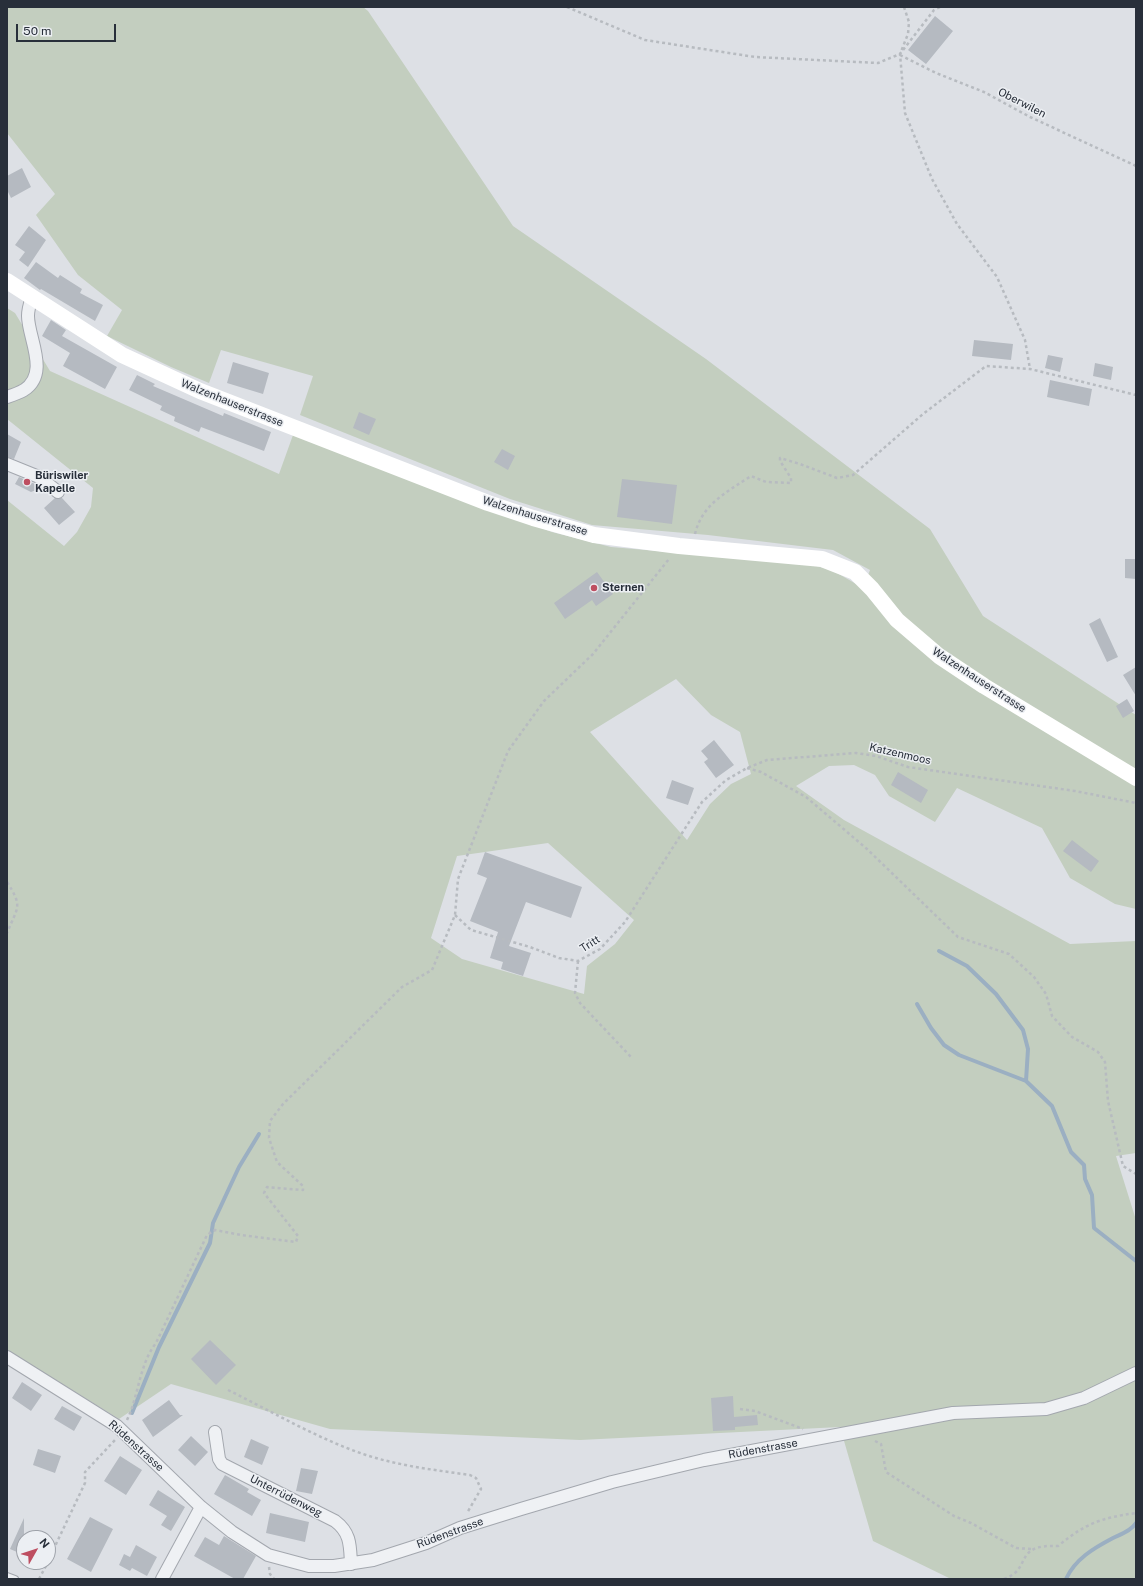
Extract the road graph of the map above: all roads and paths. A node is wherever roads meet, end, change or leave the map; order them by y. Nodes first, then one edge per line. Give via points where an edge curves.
1 (567, 7) edge
2 (904, 7) edge
3 (940, 7) edge
4 (900, 54) junction
5 (1136, 166) edge
6 (7, 281) edge
7 (32, 297) junction
8 (1030, 369) junction
9 (1136, 395) edge
10 (7, 397) edge
11 (7, 464) edge
12 (58, 492) dead end
13 (685, 546) junction
14 (747, 768) junction
15 (1136, 778) edge
16 (1136, 803) edge
17 (673, 848) joint
18 (7, 882) edge
19 (455, 915) junction
20 (7, 933) edge
21 (578, 961) junction
22 (631, 1057) dead end
23 (1136, 1174) edge
24 (7, 1357) edge
25 (1136, 1373) edge
26 (228, 1390) dead end
27 (740, 1408) dead end
28 (127, 1420) dead end
29 (123, 1432) junction
30 (214, 1432) dead end
31 (859, 1432) junction
32 (826, 1438) junction
33 (201, 1507) junction
34 (1136, 1512) edge
35 (460, 1528) junction
36 (56, 1544) edge
37 (1031, 1549) junction
38 (351, 1564) junction
39 (44, 1570) edge
40 (7, 1576) edge
41 (15, 1579) edge
42 (39, 1579) edge
43 (162, 1579) edge
44 (1004, 1579) edge

1 - 4 path via 645,40 756,57 878,63
2 - 4 path via 909,22 908,34
3 - 4 path via 934,10
4 - 5 path, Oberwilen
4 - 8 path via 905,113 932,179 958,224 997,277 1025,340
6 - 7 street, Walzenhauserstrasse
7 - 10 street via 28,316 36,357 36,371 32,382 25,389
7 - 13 street, Walzenhauserstrasse via 122,355 200,391 488,503 594,534
8 - 9 path
8 - 13 path via 986,366 923,414 853,475 837,478 780,458 791,482 766,482 751,476 718,499 700,516
11 - 12 street via 39,477
13 - 15 street, Walzenhauserstrasse via 822,559 855,572 897,620 939,656
13 - 19 path via 592,654 544,701 508,751 458,879
14 - 16 path, Katzenmoos via 767,760 856,753 876,756 908,767 1075,791
14 - 17 path, Katzenmoos via 726,780 702,802
14 - 23 path via 761,772 806,797 867,849 958,937 1009,954 1034,977 1046,994 1052,1016 1072,1036 1098,1052 1104,1062 1108,1102 1123,1166
17 - 21 path, Tritt via 609,941
18 - 20 path via 18,898 18,906
19 - 21 path, Tritt via 471,930 559,958
19 - 28 path via 432,970 402,987 283,1104 270,1121 269,1138 277,1162 303,1186 303,1190 267,1187 264,1193 298,1236 296,1242 215,1230 207,1235 156,1343 147,1354
21 - 22 path via 575,993 580,1003
24 - 29 street, Rüdenstrasse
25 - 31 street, Rüdenstrasse via 1084,1398 1046,1409 953,1413
26 - 35 path via 313,1432 365,1454 405,1465 476,1478 481,1489
27 - 32 path via 781,1420
29 - 33 street, Rüdenstrasse
29 - 36 path via 85,1472 84,1483
30 - 38 street, Unterrüdenweg via 222,1464 343,1527 349,1537
31 - 32 street, Rüdenstrasse
31 - 37 path via 881,1444 886,1472 954,1516 1016,1548
32 - 35 street, Rüdenstrasse via 704,1460 612,1482
33 - 38 street, Rüdenstrasse via 232,1532 268,1555 309,1566
33 - 43 street
34 - 37 path via 1100,1520 1078,1530 1058,1546 1046,1545
35 - 38 street, Rüdenstrasse via 426,1543 373,1560
37 - 44 path via 1022,1559 1020,1569 1013,1576
39 - 42 path
40 - 41 lane

